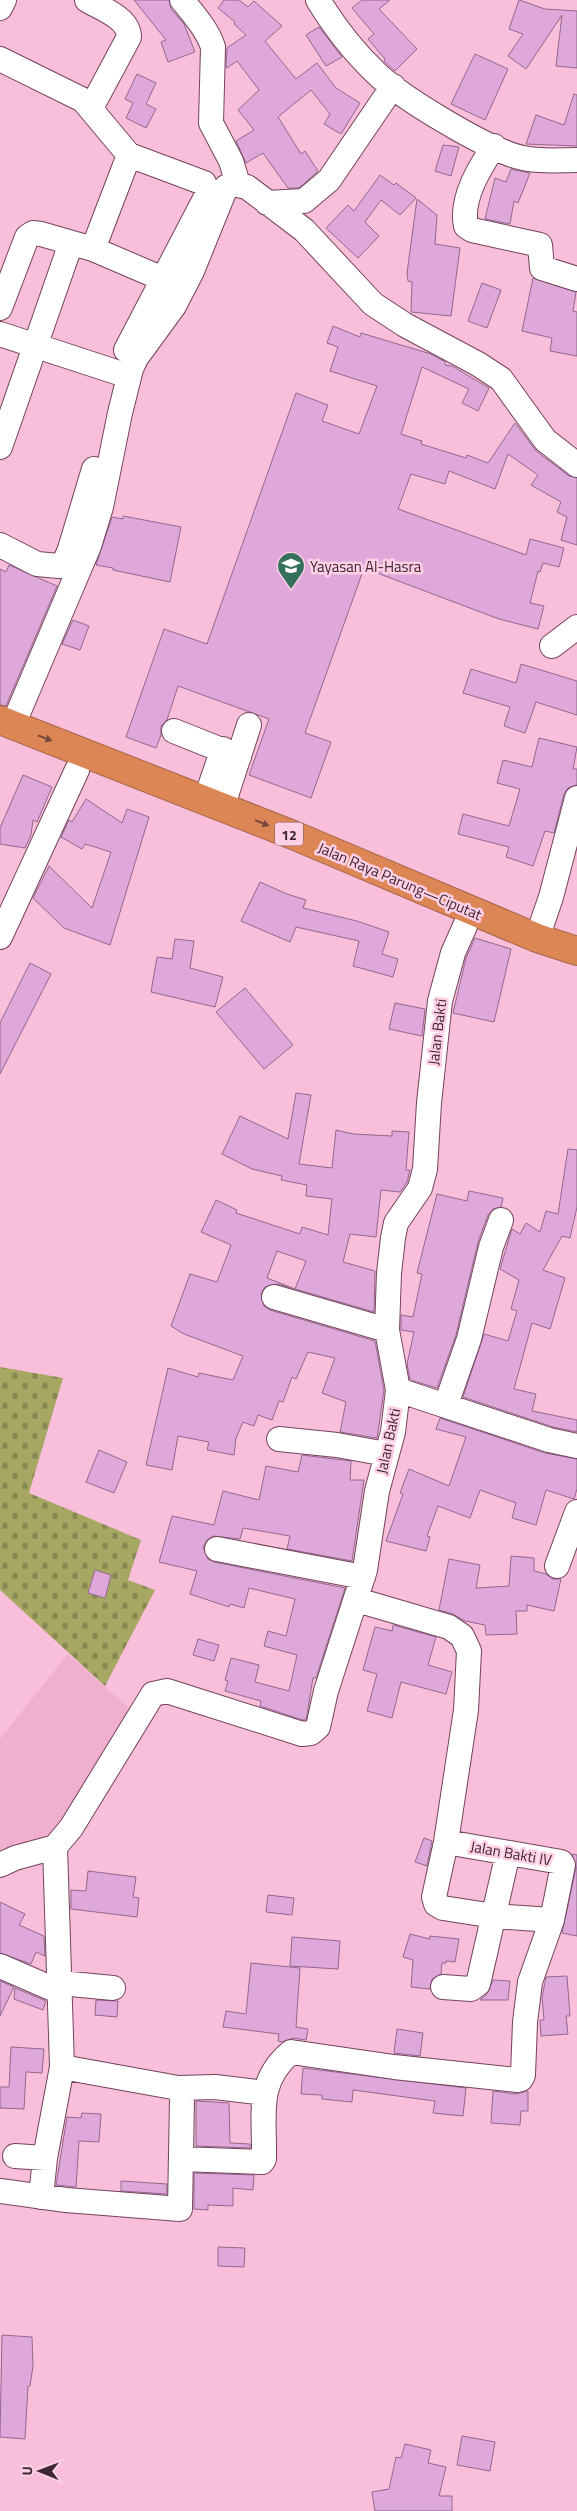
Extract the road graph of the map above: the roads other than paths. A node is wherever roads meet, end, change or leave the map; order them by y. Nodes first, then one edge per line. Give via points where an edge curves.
1 (4, 0) edge
2 (87, 0) edge
3 (182, 0) edge
4 (328, 4) edge
5 (0, 8) edge
6 (0, 59) edge
7 (393, 86) junction
8 (91, 108) junction
9 (494, 146) junction
10 (129, 155) junction
11 (577, 160) edge
12 (238, 184) junction
13 (267, 203) junction
14 (82, 246) junction
15 (577, 278) edge
16 (164, 279) junction
17 (0, 308) edge
18 (0, 334) edge
19 (35, 346) junction
20 (116, 372) junction
21 (0, 447) edge
22 (577, 465) edge
23 (0, 545) edge
24 (577, 627) edge
25 (552, 646) dead end
26 (249, 725) dead end
27 (4, 728) edge
28 (174, 731) dead end
29 (231, 753) junction
30 (77, 770) junction
31 (577, 798) edge
32 (212, 809) junction
33 (465, 926) junction
34 (0, 937) edge
35 (537, 938) junction
36 (577, 952) edge
37 (577, 967) edge
38 (500, 1220) dead end
39 (274, 1297) dead end
40 (387, 1330) junction
41 (398, 1390) junction
42 (444, 1405) junction
43 (279, 1439) dead end
44 (577, 1446) edge
45 (386, 1454) junction
46 (577, 1512) edge
47 (217, 1548) dead end
48 (557, 1566) dead end
49 (363, 1577) junction
50 (356, 1600) junction
51 (446, 1842) junction
52 (56, 1847) junction
53 (508, 1853) junction
54 (0, 1865) edge
55 (494, 1916) junction
56 (552, 1920) junction
57 (0, 1966) edge
58 (443, 1986) dead end
59 (60, 1988) junction
60 (113, 1988) dead end
61 (62, 2067) junction
62 (178, 2088) junction
63 (265, 2093) junction
64 (15, 2156) dead end
65 (45, 2158) junction
66 (181, 2159) junction
67 (0, 2191) edge
68 (41, 2197) junction

1 - 5 street
2 - 8 street via 123,22 129,30 129,37
3 - 12 street via 208,32 213,47 211,123 231,162
4 - 7 street via 376,73
6 - 8 street via 83,100
7 - 9 street via 426,109
7 - 13 street via 329,180 304,201
8 - 10 street
9 - 11 street via 523,158
9 - 15 street via 480,167 468,200 466,226 540,245 542,268
10 - 14 street
10 - 16 street via 204,183 207,188 208,193
12 - 13 street via 247,186
12 - 27 street via 226,187 174,306 131,369 90,546
13 - 22 street via 304,230 373,304 404,326 501,379 515,394 545,440
14 - 16 street
14 - 17 street via 41,234 27,237
14 - 19 street
16 - 20 street
18 - 19 street
19 - 20 street
19 - 21 street
20 - 23 street via 91,481 65,561 59,566 44,566
24 - 25 street
26 - 29 street
27 - 30 highway, Jalan Raya Parung—Ciputat / 12
27 -> 32 highway, Jalan Raya Parung—Ciputat / 12
28 - 29 street
29 - 32 street
30 - 32 highway, Jalan Raya Parung—Ciputat / 12
30 - 34 street
31 - 35 street
32 - 33 highway, Jalan Raya Parung—Ciputat / 12
32 -> 35 highway, Jalan Raya Parung—Ciputat / 12
33 - 37 highway, Jalan Raya Parung—Ciputat / 12
33 - 40 street, Jalan Bakti via 453,953 440,1001 425,1169 420,1188 396,1222 389,1273
35 - 36 highway, Jalan Raya Parung—Ciputat / 12
38 - 42 street via 490,1247 469,1339
39 - 40 street
40 - 41 street, Jalan Bakti
41 - 42 street
41 - 45 street, Jalan Bakti via 393,1432
42 - 44 street
43 - 45 street
45 - 49 street, Jalan Bakti
46 - 48 street
47 - 49 street
49 - 50 street, Jalan Bakti
50 - 51 street via 449,1627 462,1636 469,1651 466,1710
50 - 52 street, Jalan Bakti via 318,1727 311,1733 302,1734 167,1691 152,1694 71,1828
51 - 53 street, Jalan Bakti IV
51 - 55 street via 434,1897 436,1904
52 - 54 street
52 - 59 street
53 - 55 street
53 - 56 street, Jalan Bakti IV via 561,1862 563,1865
55 - 56 street
55 - 58 street via 478,1984 472,1989
56 - 63 street, Jalan Bakti IV via 530,1982 521,2079 394,2067 291,2052 270,2074
57 - 59 street
59 - 60 street
59 - 61 street
61 - 62 street
61 - 65 street
62 - 63 street via 215,2087
62 - 66 street via 182,2098
63 - 66 street via 262,2162
64 - 65 street
65 - 68 street
66 - 68 street via 180,2209
67 - 68 street

